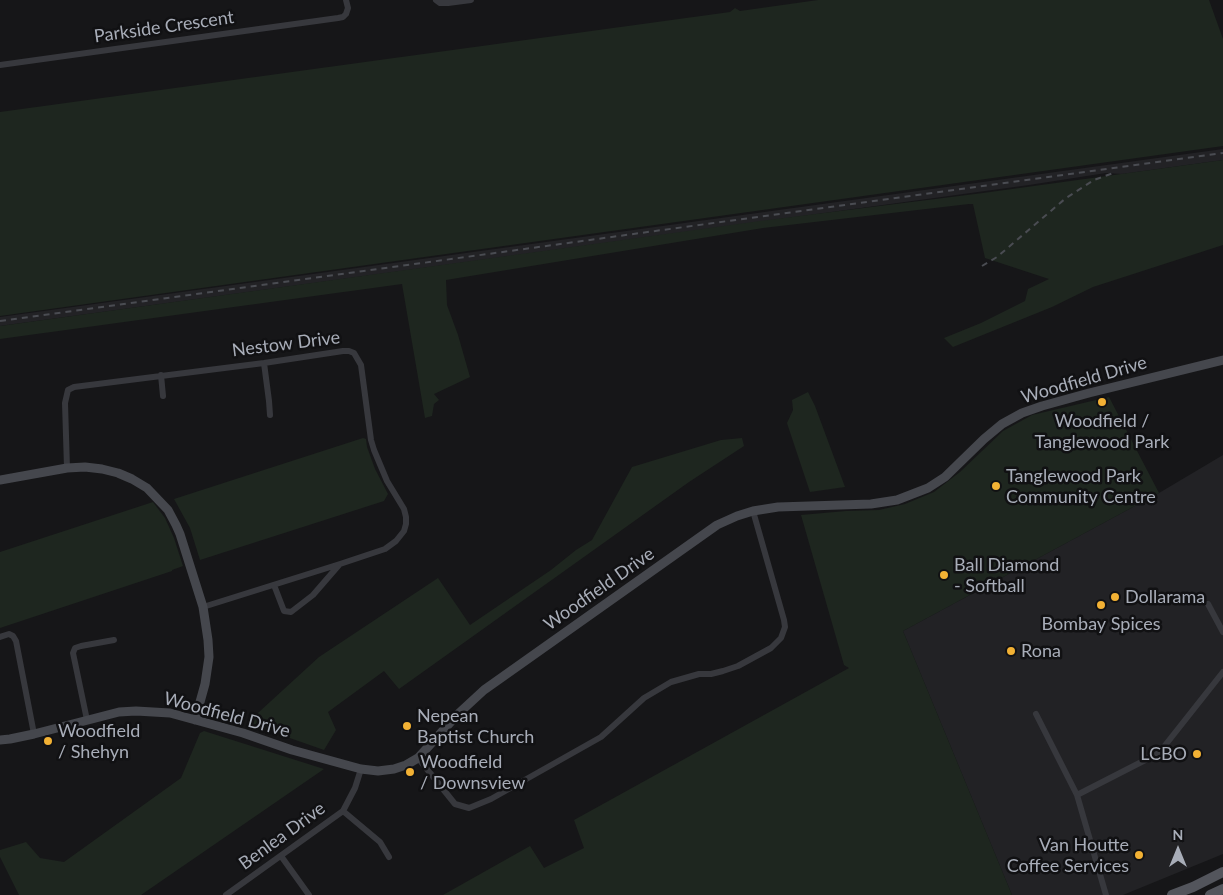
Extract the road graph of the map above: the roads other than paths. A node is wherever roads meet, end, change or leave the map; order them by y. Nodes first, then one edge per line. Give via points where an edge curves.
1 (346, 0) edge
2 (436, 0) edge
3 (471, 0) edge
4 (0, 65) edge
5 (1223, 360) edge
6 (264, 362) junction
7 (161, 375) junction
8 (163, 396) dead end
9 (270, 415) dead end
10 (66, 468) junction
11 (0, 480) edge
12 (753, 511) junction
13 (340, 564) junction
14 (274, 585) junction
15 (1208, 604) dead end
16 (203, 607) junction
17 (1223, 632) edge
18 (0, 637) edge
19 (114, 640) dead end
20 (1223, 672) edge
21 (1036, 714) dead end
22 (86, 720) junction
23 (195, 720) junction
24 (34, 734) junction
25 (0, 740) edge
26 (418, 758) junction
27 (361, 769) junction
28 (1077, 795) junction
29 (343, 811) junction
30 (281, 856) junction
31 (389, 857) dead end
32 (1223, 872) edge
33 (1223, 889) edge
34 (226, 895) edge
35 (309, 895) edge
36 (1106, 895) edge
37 (1172, 895) edge
38 (1210, 895) edge

1 - 4 street, Parkside Crescent via 346,14 338,18
2 - 3 street via 448,3
5 - 12 street, Woodfield Drive via 1022,413 1002,424 945,477 928,488 897,500
6 - 7 street, Nestow Drive
6 - 9 street
6 - 13 street, Nestow Drive via 343,350 354,353 361,364 371,440 387,481 404,509 406,524 396,541 384,549
7 - 8 street
7 - 10 street, Nestow Drive via 68,390 65,403
10 - 11 street
10 - 16 street via 85,467 118,473 147,488 168,510 176,525
12 - 26 street, Woodfield Drive via 717,525 484,690
12 - 26 street via 785,627 781,638 771,648 738,666 671,682 644,698 600,737 469,808 455,804
13 - 14 street, Nestow Drive
13 - 14 street via 313,595 292,612 284,611
14 - 16 street, Nestow Drive
15 - 17 street
16 - 23 street via 209,657
18 - 24 street via 8,634 16,641
19 - 22 street via 81,646 73,653
20 - 28 street via 1159,753
21 - 28 street
22 - 23 street, Woodfield Drive via 136,711 170,713
22 - 24 street, Woodfield Drive
23 - 27 street, Woodfield Drive
24 - 25 street, Woodfield Drive
26 - 27 street, Woodfield Drive via 394,769
27 - 29 street, Benlea Drive
28 - 36 street
29 - 30 street, Benlea Drive
29 - 31 street via 380,842
30 - 34 street, Benlea Drive
30 - 35 street
32 - 37 main road
33 - 38 main road

